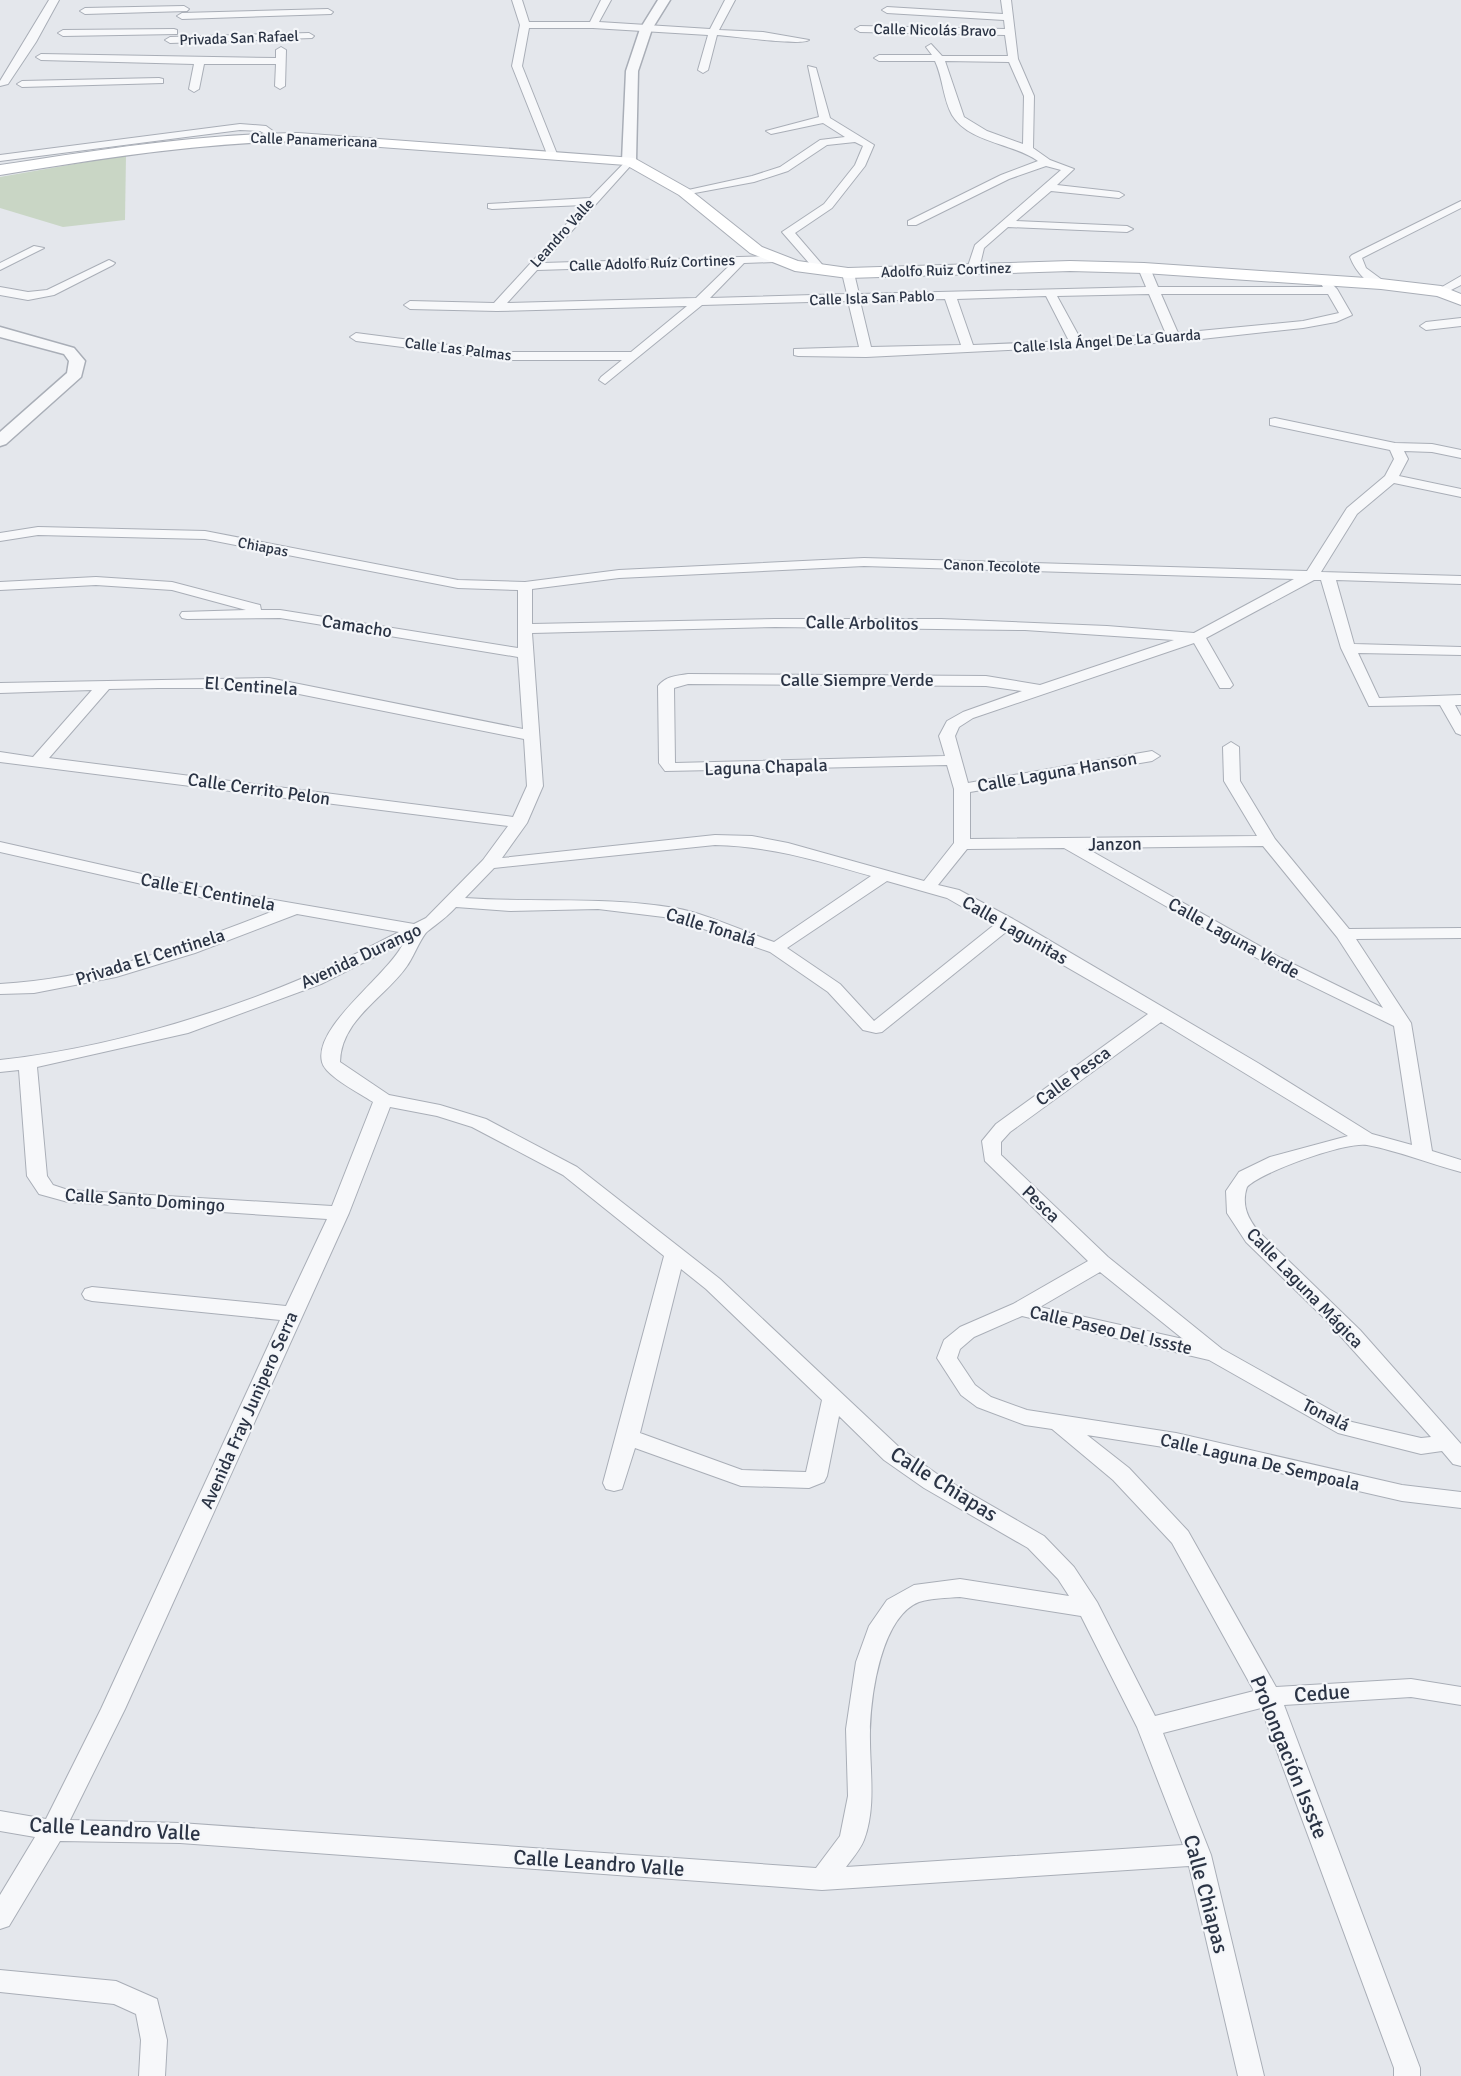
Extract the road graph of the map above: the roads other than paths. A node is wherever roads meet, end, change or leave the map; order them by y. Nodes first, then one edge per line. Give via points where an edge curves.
1 (54, 0) edge
2 (517, 0) edge
3 (606, 0) edge
4 (663, 0) edge
5 (730, 0) edge
6 (995, 0) edge
7 (1006, 0) edge
8 (98, 1) edge
9 (185, 8) edge
10 (887, 10) dead end
11 (85, 11) junction
12 (328, 12) dead end
13 (1008, 17) junction
14 (525, 25) junction
15 (593, 25) junction
16 (646, 29) junction
17 (860, 29) dead end
18 (712, 32) junction
19 (1011, 32) junction
20 (172, 36) junction
21 (309, 36) dead end
22 (804, 40) dead end
23 (931, 47) dead end
24 (48, 48) dead end
25 (941, 57) junction
26 (879, 58) dead end
27 (165, 59) junction
28 (1013, 59) junction
29 (199, 63) junction
30 (811, 68) dead end
31 (704, 70) dead end
32 (30, 75) dead end
33 (3, 84) dead end
34 (22, 84) junction
35 (280, 86) dead end
36 (194, 89) dead end
37 (15, 93) dead end
38 (825, 118) junction
39 (771, 131) dead end
40 (276, 137) junction
41 (855, 139) junction
42 (1028, 149) junction
43 (552, 154) junction
44 (0, 158) edge
45 (629, 161) junction
46 (1046, 162) junction
47 (0, 170) edge
48 (1047, 188) junction
49 (684, 192) junction
50 (1119, 195) dead end
51 (590, 201) junction
52 (1461, 204) edge
53 (492, 206) dead end
54 (912, 223) dead end
55 (1005, 224) junction
56 (1127, 229) dead end
57 (38, 248) dead end
58 (774, 259) junction
59 (740, 261) junction
60 (109, 263) dead end
61 (0, 267) edge
62 (531, 267) junction
63 (1144, 268) junction
64 (973, 269) junction
65 (820, 270) junction
66 (848, 273) junction
67 (1461, 280) edge
68 (1381, 284) junction
69 (1329, 286) junction
70 (1153, 290) junction
71 (0, 291) edge
72 (1441, 291) junction
73 (1050, 292) junction
74 (950, 296) junction
75 (852, 299) junction
76 (1461, 300) edge
77 (699, 302) junction
78 (410, 305) dead end
79 (497, 307) junction
80 (1461, 322) edge
81 (1426, 326) dead end
82 (0, 332) edge
83 (356, 337) dead end
84 (1174, 338) junction
85 (1077, 344) junction
86 (968, 349) junction
87 (798, 352) dead end
88 (866, 353) junction
89 (633, 356) junction
90 (605, 380) dead end
91 (1275, 423) dead end
92 (2, 438) edge
93 (1395, 447) junction
94 (1461, 454) edge
95 (1391, 478) junction
96 (1461, 493) edge
97 (0, 530) edge
98 (38, 531) junction
99 (0, 537) edge
100 (1312, 575) junction
101 (1327, 575) junction
102 (1461, 580) edge
103 (0, 586) edge
104 (525, 586) junction
105 (280, 614) junction
106 (187, 615) dead end
107 (526, 629) junction
108 (1198, 637) junction
109 (1348, 648) junction
110 (1461, 651) edge
111 (525, 654) junction
112 (673, 681) joint
113 (104, 685) junction
114 (1224, 685) dead end
115 (0, 688) edge
116 (1040, 690) junction
117 (1453, 700) edge
118 (1461, 730) edge
119 (533, 736) junction
120 (1231, 747) dead end
121 (1152, 756) dead end
122 (0, 757) edge
123 (953, 760) junction
124 (38, 761) junction
125 (962, 789) junction
126 (519, 823) junction
127 (1268, 841) junction
128 (962, 844) junction
129 (1070, 845) junction
130 (0, 847) edge
131 (489, 864) junction
132 (886, 874) junction
133 (928, 886) junction
134 (451, 902) junction
135 (296, 908) junction
136 (1007, 924) junction
137 (418, 930) junction
138 (1461, 933) edge
139 (1344, 934) junction
140 (776, 948) junction
141 (0, 989) edge
142 (1158, 1015) junction
143 (1402, 1023) junction
144 (28, 1063) junction
145 (0, 1066) edge
146 (383, 1100) junction
147 (1365, 1138) junction
148 (991, 1141) joint
149 (1423, 1154) junction
150 (1461, 1166) edge
151 (339, 1213) junction
152 (674, 1255) junction
153 (1101, 1262) junction
154 (92, 1294) dead end
155 (1020, 1309) junction
156 (292, 1314) junction
157 (1215, 1354) junction
158 (832, 1400) junction
159 (1059, 1423) junction
160 (628, 1437) junction
161 (1447, 1442) junction
162 (1461, 1458) edge
163 (614, 1483) dead end
164 (1461, 1500) edge
165 (1089, 1608) junction
166 (1269, 1696) junction
167 (1461, 1696) edge
168 (1149, 1726) junction
169 (0, 1821) edge
170 (53, 1830) junction
171 (1199, 1855) junction
172 (822, 1879) junction
173 (0, 1918) edge
174 (0, 1981) edge
175 (152, 2076) edge
176 (1251, 2076) edge
177 (1407, 2076) edge

1 - 33 street
2 - 14 street
3 - 15 street
4 - 16 street
5 - 18 street
6 - 7 street
7 - 13 street
8 - 11 street
9 - 11 street
9 - 12 street
9 - 20 street
10 - 13 street
11 - 20 street, Privada San Rafael via 60,36
13 - 19 street
14 - 15 street
14 - 43 street via 517,66
15 - 16 street
16 - 18 street
16 - 45 street via 632,71
17 - 19 street, Calle Nicolás Bravo
18 - 22 street
18 - 31 street
19 - 28 street
20 - 21 street, Privada San Rafael
20 - 27 street
23 - 25 street
24 - 27 street via 38,60
25 - 26 street
25 - 28 street
25 - 42 street via 958,117 969,127
27 - 29 street
27 - 34 street via 158,84
28 - 42 street via 1029,96
29 - 35 street via 281,56
29 - 36 street
30 - 38 street
32 - 34 street
34 - 37 street
38 - 39 street
38 - 41 street
40 - 43 main road, Calle Panamericana
40 - 44 street via 262,128 240,127
40 - 47 main road, Calle Panamericana via 252,136 133,150
41 - 49 street via 824,142 784,169 754,179
41 - 65 street via 869,145 860,166 828,206 788,232
42 - 46 street
43 - 45 main road, Calle Panamericana
45 - 49 main road, Adolfo Ruiz Cortinez
45 - 51 street, Leandro Valle
46 - 48 street via 1069,169
46 - 54 street via 1005,177
48 - 50 street
48 - 55 street
49 - 58 main road, Adolfo Ruiz Cortinez via 756,250
51 - 53 street
51 - 62 street, Leandro Valle
52 - 68 street via 1356,257 1361,270
55 - 56 street
55 - 64 street via 979,247
57 - 61 street
58 - 59 street, Calle Adolfo Ruíz Cortines
58 - 65 main road, Adolfo Ruiz Cortinez
59 - 62 street, Calle Adolfo Ruíz Cortines
59 - 77 street
60 - 71 street via 50,293 28,296
62 - 79 street, Leandro Valle
63 - 64 main road, Adolfo Ruiz Cortinez
63 - 69 main road, Adolfo Ruiz Cortinez
63 - 70 street
64 - 66 main road, Adolfo Ruiz Cortinez
65 - 66 main road, Adolfo Ruiz Cortinez
66 - 75 street
67 - 72 street
68 - 69 main road, Adolfo Ruiz Cortinez
68 - 72 main road, Adolfo Ruiz Cortinez
69 - 70 street, Calle Isla San Pablo
69 - 84 street, Calle Isla Ángel De La Guarda via 1346,315
70 - 73 street, Calle Isla San Pablo
70 - 84 street
72 - 76 main road, Adolfo Ruiz Cortinez
73 - 74 street, Calle Isla San Pablo
73 - 85 street
74 - 75 street, Calle Isla San Pablo
74 - 86 street
75 - 77 street, Calle Isla San Pablo
75 - 88 street
77 - 79 street, Calle Isla San Pablo
77 - 89 street
78 - 79 street, Calle Isla San Pablo
80 - 81 street
82 - 92 street via 69,351 77,361 75,374
83 - 89 street, Calle Las Palmas via 503,356
84 - 85 street, Calle Isla Ángel De La Guarda
85 - 86 street, Calle Isla Ángel De La Guarda
86 - 88 street, Calle Isla Ángel De La Guarda
87 - 88 street, Calle Isla Ángel De La Guarda
89 - 90 street
91 - 93 street
93 - 94 street
93 - 95 street via 1401,459
95 - 96 street
95 - 100 street via 1352,511
97 - 98 street
98 - 99 street, Chiapas
98 - 104 street, Chiapas via 205,536 458,584
100 - 101 street, Canon Tecolote
100 - 104 street, Canon Tecolote via 864,562 619,574
100 - 108 street
101 - 102 street, Canon Tecolote
101 - 109 street
103 - 105 street via 96,581 172,586
104 - 107 street, Avenida Durango
105 - 106 street, Camacho
105 - 111 street, Camacho
107 - 108 street, Calle Arbolitos via 777,621 1112,629
107 - 111 street, Avenida Durango
108 - 114 street
108 - 116 street
109 - 110 street
109 - 117 street via 1374,703
111 - 119 street, Avenida Durango
112 - 116 street, Calle Siempre Verde via 986,681
112 - 123 street, Laguna Chapala via 666,686 667,762 671,768
113 - 115 street, El Centinela
113 - 119 street, El Centinela via 269,684
113 - 124 street
116 - 123 street via 952,724 947,736
117 - 118 street
119 - 126 street, Avenida Durango via 535,786
120 - 127 street via 1232,781
121 - 125 street, Calle Laguna Hanson
122 - 124 street, Calle Cerrito Pelon
123 - 125 street
124 - 126 street, Calle Cerrito Pelon
125 - 128 street
126 - 131 street, Avenida Durango
127 - 129 street, Janzon
127 - 139 street
128 - 129 street, Janzon
128 - 133 street
129 - 143 street, Calle Laguna Verde via 1344,999
130 - 135 street, Calle El Centinela via 204,893
131 - 132 street, Calle Lagunitas via 715,840 782,846
131 - 134 street, Avenida Durango
132 - 133 street, Calle Lagunitas
132 - 140 street
133 - 136 street, Calle Lagunitas via 953,894
134 - 137 street, Avenida Durango
134 - 140 street, Calle Tonalá via 510,906 598,904 675,913
135 - 137 street, Calle El Centinela
135 - 141 street, Privada El Centinela via 143,963 66,982
136 - 140 street, Calle Tonalá via 880,1027 869,1026 834,988
136 - 142 street, Calle Lagunitas
137 - 144 street, Avenida Durango via 315,980 182,1029
137 - 146 street via 402,963 355,1011 332,1041 329,1053 331,1063 341,1073
138 - 139 street
139 - 143 street
142 - 147 street, Calle Lagunitas via 1252,1067
142 - 148 street, Calle Pesca via 1003,1128
143 - 149 street
144 - 145 street, Avenida Durango
144 - 151 street, Calle Santo Domingo via 37,1176 46,1190 68,1196
146 - 151 street, Avenida Fray Junipero Serra
146 - 152 street, Calle Chiapas via 479,1123 520,1143 570,1171
147 - 149 street, Calle Lagunitas
147 - 161 street, Calle Laguna Mágica via 1261,1168 1239,1183 1234,1198 1236,1212 1246,1228 1314,1294
148 - 153 street, Pesca via 993,1157
149 - 150 street, Calle Lagunitas
151 - 156 street, Avenida Fray Junipero Serra
152 - 158 street, Calle Chiapas via 713,1284
152 - 160 street
153 - 155 street
153 - 157 street
154 - 156 street
155 - 157 street, Calle Paseo Del Issste
155 - 159 street, Calle Paseo Del Issste via 967,1332 951,1345 947,1358 968,1390 984,1402 1025,1417
156 - 170 street, Avenida Fray Junipero Serra via 113,1709
157 - 161 street, Tonalá via 1346,1428 1421,1446
158 - 160 street via 816,1476 809,1480 741,1478
158 - 165 street, Calle Chiapas via 892,1454 1036,1542 1066,1573
159 - 164 street, Calle Laguna De Sempoala via 1176,1441 1379,1488
159 - 166 street, Prolongación Issste via 1120,1474 1180,1537
160 - 163 street
161 - 162 street, Calle Laguna Mágica
165 - 168 street, Calle Chiapas
165 - 172 street via 960,1588 914,1594 895,1606 880,1626 868,1662 858,1729 860,1796 852,1839
166 - 167 street, Cedue via 1411,1688
166 - 168 street, Cedue
166 - 177 street, Prolongación Issste
168 - 171 street, Calle Chiapas
169 - 170 street, Calle Leandro Valle
170 - 172 street, Calle Leandro Valle via 180,1833
170 - 173 street, Avenida Fray Junipero Serra
171 - 172 street, Calle Leandro Valle
171 - 176 street, Calle Chiapas
174 - 175 street via 116,1993 148,2007 153,2040

